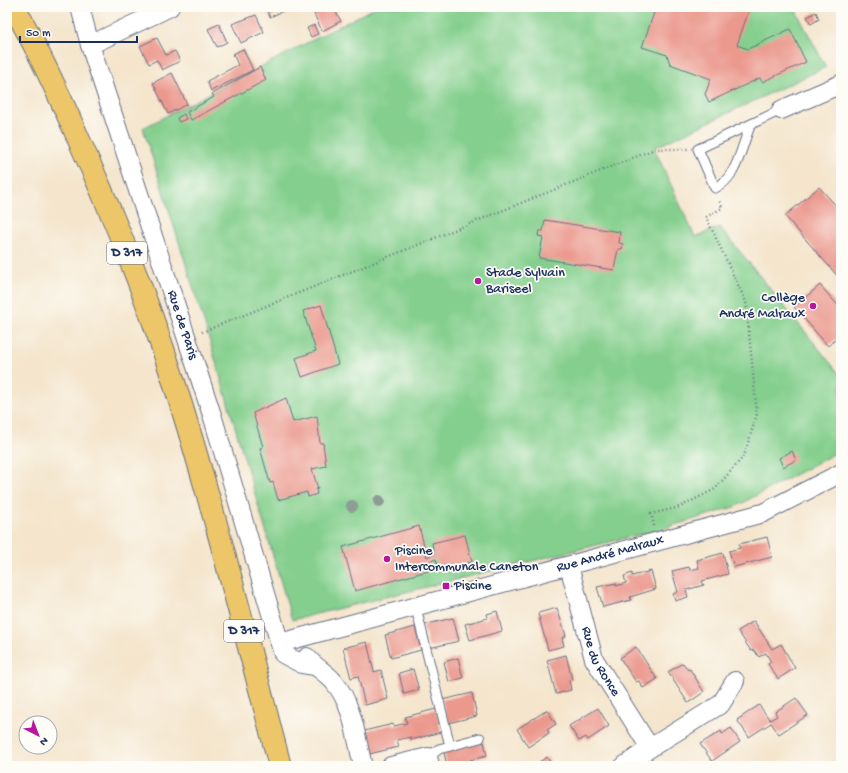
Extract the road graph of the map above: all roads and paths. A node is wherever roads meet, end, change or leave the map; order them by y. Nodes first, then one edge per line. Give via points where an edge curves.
1 (80, 7) edge
2 (170, 7) edge
3 (20, 11) edge
4 (90, 45) junction
5 (841, 84) edge
6 (781, 110) joint
7 (751, 124) junction
8 (698, 149) junction
9 (715, 188) junction
10 (187, 338) junction
11 (841, 473) edge
12 (657, 540) junction
13 (569, 566) junction
14 (416, 608) junction
15 (298, 639) junction
16 (282, 649) junction
17 (315, 666) junction
18 (735, 682) dead end
19 (480, 738) dead end
20 (450, 746) junction
21 (650, 748) junction
22 (429, 762) edge
23 (280, 766) edge
24 (363, 766) edge
25 (391, 766) edge
26 (624, 766) edge

1 - 4 street, Rue de Paris
2 - 4 street
3 - 23 main road, D 317 via 104,197 140,285 173,378 208,497
4 - 10 street, Rue de Paris
5 - 6 street
6 - 7 lane
7 - 8 lane
7 - 9 lane via 734,172 722,185
8 - 9 lane
8 - 10 path via 655,149
9 - 12 path via 722,208 706,217 746,302 757,414 744,456 715,489 680,507 651,514
10 - 16 street, Rue de Paris via 214,418
11 - 12 street, Rue André Malraux via 763,513
12 - 13 street, Rue André Malraux
13 - 14 street, Rue André Malraux
13 - 21 street, Rue du Ronce via 594,659
14 - 15 street, Rue André Malraux
14 - 20 lane
15 - 16 street, Rue André Malraux
15 - 17 street
16 - 17 street via 302,664
17 - 24 street via 334,682 346,699
18 - 21 street via 721,704
19 - 20 lane
20 - 22 lane via 439,749
21 - 26 street
22 - 25 street

